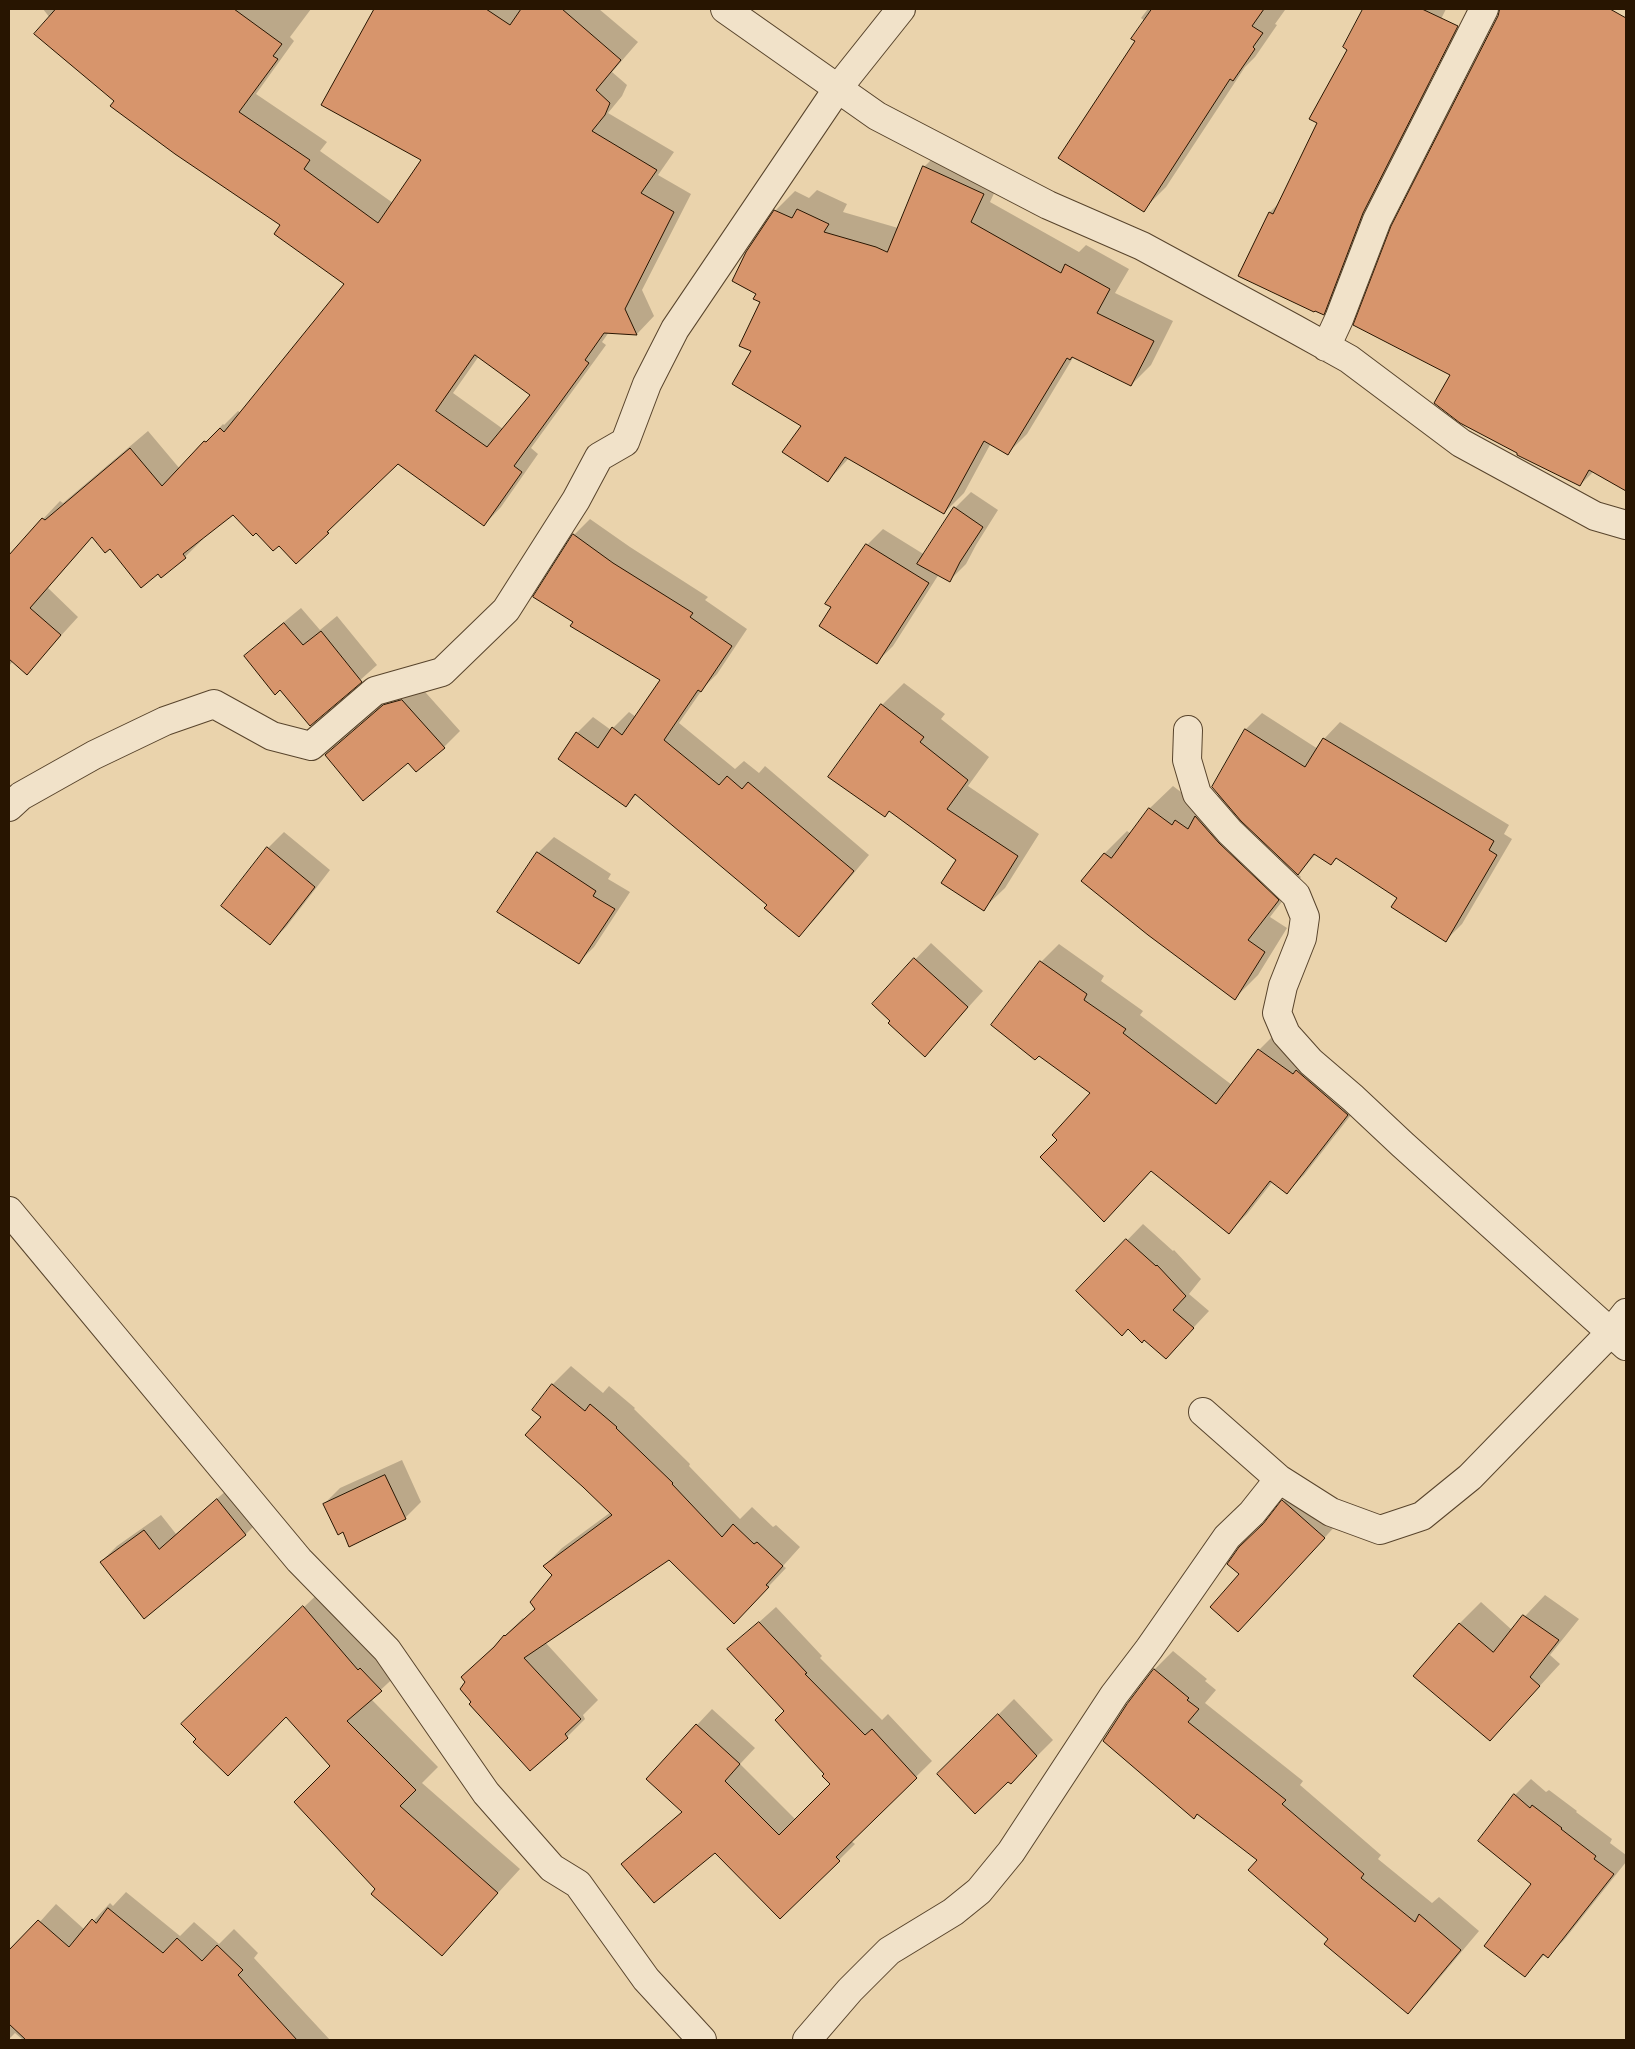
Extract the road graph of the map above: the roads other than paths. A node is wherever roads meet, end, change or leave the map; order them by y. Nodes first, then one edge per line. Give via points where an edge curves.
1 (725, 9) edge
2 (901, 9) edge
3 (1484, 9) edge
4 (838, 88) junction
5 (1326, 346) junction
6 (1626, 525) edge
7 (1188, 730) dead end
8 (9, 807) edge
9 (9, 1211) edge
10 (1621, 1330) edge
11 (1203, 1412) dead end
12 (1279, 1480) junction
13 (702, 2040) edge
14 (807, 2040) edge

1 - 4 street
2 - 4 street
3 - 5 street via 1377,220
4 - 5 street via 877,116 1048,205 1142,246
4 - 8 street via 675,329 647,384 625,442 599,457 576,500 506,610 442,672 374,691 310,746 272,736 214,704 165,721 94,756 21,796
5 - 6 street via 1461,443 1595,516
7 - 10 street via 1187,760 1197,794 1230,832 1296,895 1305,917 1302,938 1283,986 1278,1013 1286,1034 1311,1062 1402,1144
9 - 13 street via 299,1560 388,1650 486,1793 552,1868 578,1884 646,1979
10 - 12 street via 1470,1477 1422,1516 1380,1530 1331,1512
11 - 12 street
12 - 14 street via 1252,1513 1226,1537 1114,1695 1011,1852 979,1891 953,1912 889,1951

